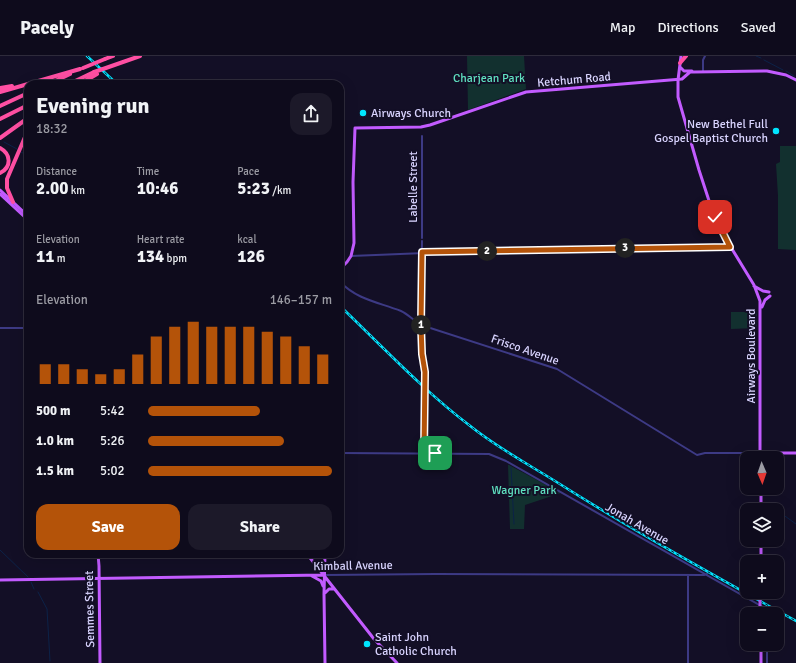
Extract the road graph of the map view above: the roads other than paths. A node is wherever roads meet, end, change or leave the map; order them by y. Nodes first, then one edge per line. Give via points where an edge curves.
1 (112, 56) edge
2 (140, 56) edge
3 (686, 56) edge
4 (705, 56) edge
5 (680, 60) edge
6 (81, 69) junction
7 (702, 71) junction
8 (694, 72) junction
9 (96, 73) junction
10 (41, 80) edge
11 (58, 80) edge
12 (79, 80) edge
13 (86, 80) edge
14 (678, 80) junction
15 (796, 80) edge
16 (24, 84) edge
17 (24, 85) edge
18 (0, 88) edge
19 (0, 92) edge
20 (24, 95) edge
21 (0, 106) edge
22 (24, 106) edge
23 (0, 119) edge
24 (24, 121) edge
25 (422, 136) dead end
26 (0, 137) edge
27 (24, 139) edge
28 (0, 148) edge
29 (0, 173) edge
30 (0, 191) edge
31 (0, 200) edge
32 (10, 201) junction
33 (24, 213) edge
34 (24, 216) edge
35 (730, 247) junction
36 (422, 252) junction
37 (351, 256) junction
38 (344, 264) edge
39 (344, 285) edge
40 (754, 285) junction
41 (769, 292) dead end
42 (770, 296) dead end
43 (760, 312) junction
44 (421, 325) junction
45 (0, 328) edge
46 (24, 328) edge
47 (760, 451) edge
48 (344, 453) edge
49 (424, 453) junction
50 (740, 453) edge
51 (784, 453) edge
52 (796, 453) edge
53 (98, 558) edge
54 (310, 558) edge
55 (325, 558) edge
56 (707, 574) junction
57 (310, 575) junction
58 (324, 575) junction
59 (688, 575) junction
60 (99, 579) junction
61 (0, 580) edge
62 (324, 588) junction
63 (334, 589) junction
64 (324, 594) junction
65 (763, 607) edge
66 (761, 651) edge
67 (767, 651) edge
68 (100, 663) edge
69 (325, 663) edge
70 (397, 663) edge
71 (688, 663) edge
72 (761, 663) edge
73 (767, 663) edge

1 - 6 highway, bridge
2 - 9 highway, bridge
3 - 5 highway
4 - 7 street
5 - 8 main road via 682,70
5 - 14 main road, Airways Boulevard
6 - 10 highway
6 - 11 highway
7 - 8 main road, Ketchum Road
7 - 15 main road, Ketchum Road via 767,71
8 - 14 main road, Ketchum Road
9 - 12 highway
9 - 13 highway
14 - 35 main road, Airways Boulevard via 678,97 699,170 713,213
14 - 37 main road, Ketchum Road via 526,92 430,125 355,128 354,243
16 - 18 highway
17 - 19 highway
20 - 21 highway
22 - 23 highway
24 - 26 highway
25 - 36 street, Labelle Street
27 - 32 highway via 7,179
28 - 29 highway via 9,160 6,169
30 - 32 main road
31 - 32 main road
32 - 33 main road
32 - 34 main road
35 - 36 street
35 - 40 main road, Airways Boulevard
36 - 37 street
36 - 44 street, Labelle Street
37 - 38 main road
39 - 44 street, Frisco Avenue via 353,293 402,312
40 - 41 main road
40 - 43 main road, Airways Boulevard via 759,297
42 - 43 main road via 763,303
43 - 47 main road, Airways Boulevard
44 - 49 street, Labelle Street, bridge via 425,376
44 - 50 street, Frisco Avenue via 557,369 697,455
45 - 46 street
48 - 49 street, Jonah Avenue
49 - 56 street, Jonah Avenue via 489,454 506,460
51 - 52 main road
53 - 60 main road, Semmes Street
54 - 58 main road
55 - 58 main road
56 - 59 street, Kimball Avenue
56 - 65 street, Jonah Avenue
57 - 58 main road, Kimball Avenue
57 - 60 main road, Kimball Avenue
57 - 62 main road via 321,581
58 - 59 street, Kimball Avenue
58 - 62 main road
58 - 63 main road
59 - 71 street
60 - 61 main road, Kimball Avenue
60 - 68 main road, Semmes Street
62 - 64 main road
63 - 64 main road via 329,589
63 - 70 main road
64 - 69 main road
66 - 72 main road
67 - 73 street

